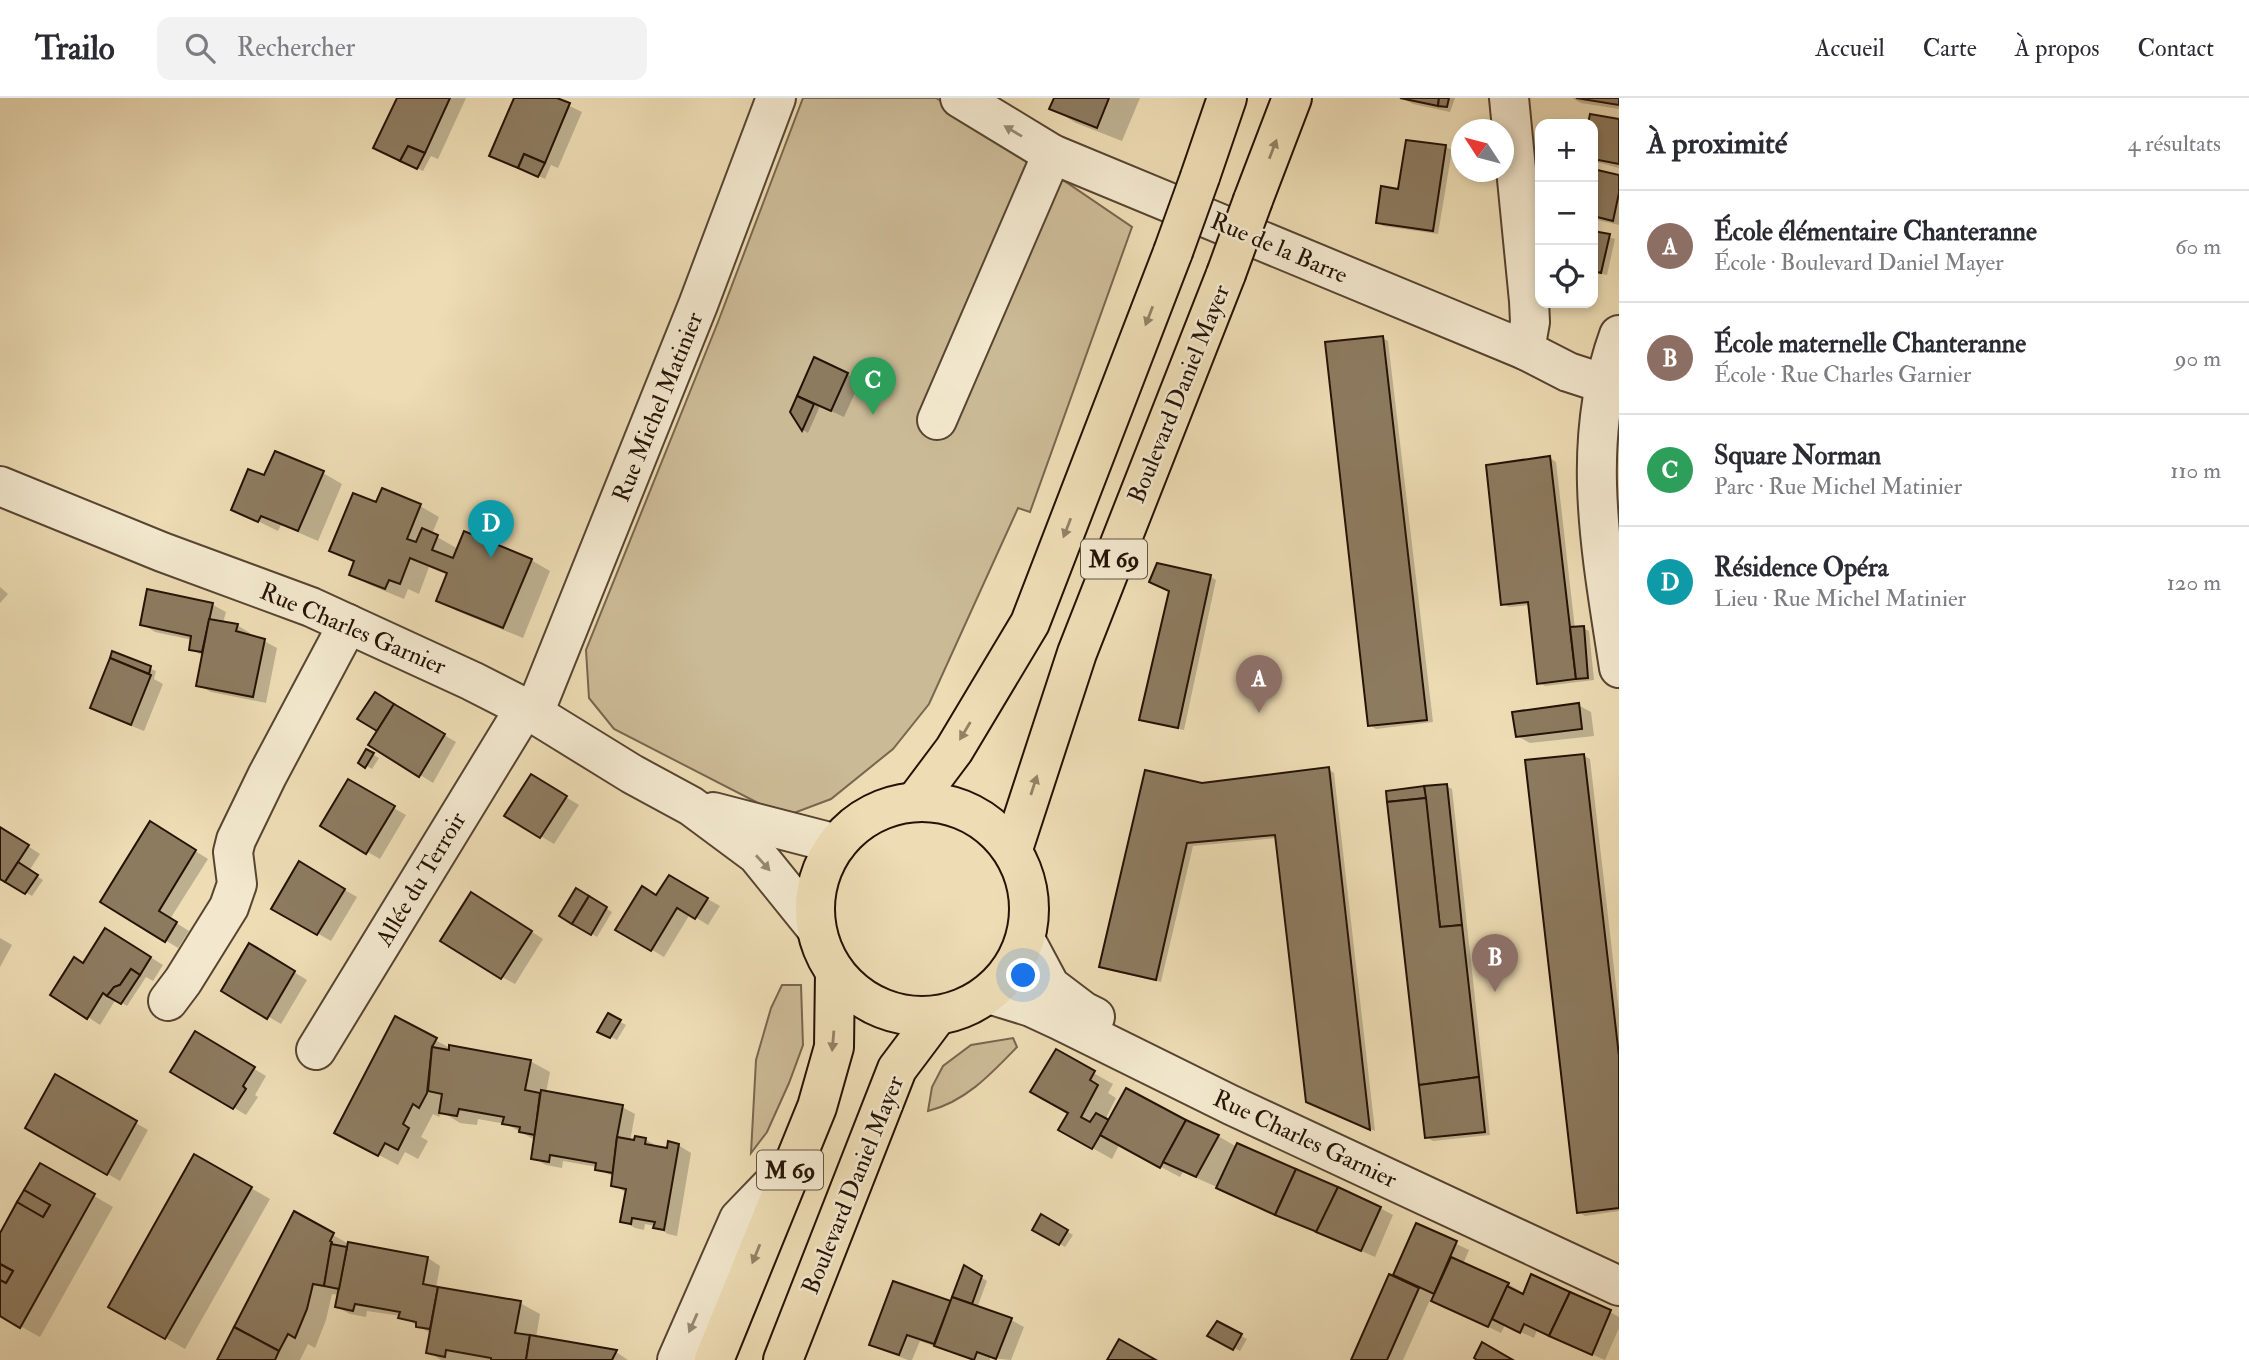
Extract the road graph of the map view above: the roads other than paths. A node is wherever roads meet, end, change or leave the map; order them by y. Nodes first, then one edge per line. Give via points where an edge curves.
1 (776, 98) edge
2 (960, 98) edge
3 (1227, 98) edge
4 (1292, 98) edge
5 (1509, 98) edge
6 (1052, 154) junction
7 (1619, 335) edge
8 (1525, 350) junction
9 (1605, 384) junction
10 (937, 420) dead end
11 (0, 486) edge
12 (1610, 545) edge
13 (348, 624) junction
14 (1619, 668) edge
15 (529, 710) junction
16 (915, 802) junction
17 (691, 806) junction
18 (837, 844) junction
19 (1013, 849) junction
20 (816, 928) junction
21 (1026, 942) junction
22 (835, 973) junction
23 (989, 994) junction
24 (168, 1001) dead end
25 (936, 1017) junction
26 (316, 1050) dead end
27 (793, 1163) junction
28 (1619, 1265) edge
29 (1619, 1286) edge
30 (677, 1360) edge
31 (714, 1360) edge
32 (783, 1360) edge

1 - 15 street, Rue Michel Matinier via 698,305
6 -> 2 street, Rue de la Barre
3 -> 16 main road, M 69, bridge via 1173,252 1030,623 954,750
19 -> 4 main road, Boulevard Daniel Mayer / M 69, bridge via 1077,653
5 - 8 street via 1529,301
6 - 8 street, Rue de la Barre
6 - 10 street
7 - 9 street
8 - 9 street, Rue de la Barre
9 - 12 street via 1595,457
11 - 13 street, Rue Charles Garnier
12 - 14 street
13 - 15 street, Rue Charles Garnier
13 - 24 street via 236,840 237,884 229,907
15 - 17 street, Rue Charles Garnier
15 - 26 street, Allée du Terroir
16 - 18 main road via 878,811 855,825
16 - 19 main road via 964,810 992,826
17 - 18 street, Rue Charles Garnier
17 -> 20 street, Rue Charles Garnier via 757,855
18 - 20 main road via 817,888
19 - 21 main road via 1026,879 1031,912
20 - 22 main road
21 - 23 main road
21 - 28 street via 1050,986 1083,1011 1237,1090
22 - 25 main road via 854,994 880,1009 907,1017
22 -> 27 main road, M 69 via 834,1047 817,1107
23 - 25 main road via 964,1009
23 - 29 street, Rue Charles Garnier via 1031,1007
25 - 32 main road, Boulevard Daniel Mayer / M 69 via 897,1069
27 -> 30 street via 739,1219
27 -> 31 main road, M 69

